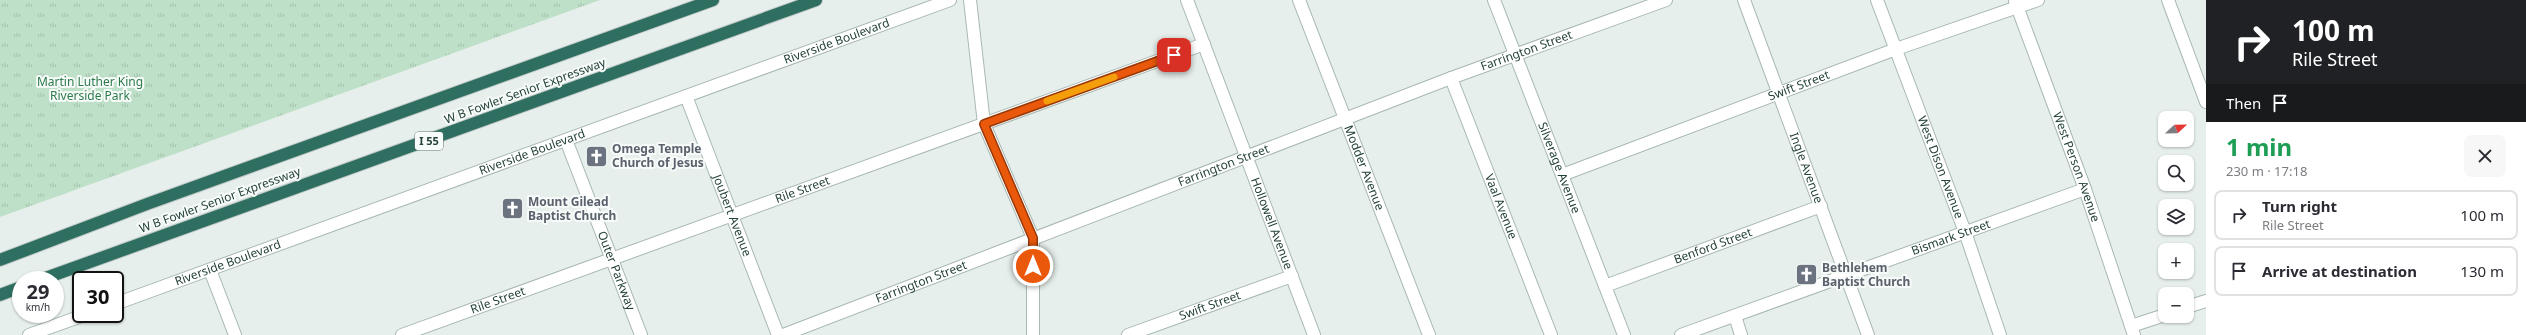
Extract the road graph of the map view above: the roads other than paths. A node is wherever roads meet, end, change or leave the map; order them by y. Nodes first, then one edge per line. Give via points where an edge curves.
1 (713, 0) edge
2 (816, 0) edge
3 (950, 0) edge
4 (970, 0) edge
5 (1187, 0) edge
6 (1298, 0) edge
7 (1494, 0) edge
8 (1666, 0) edge
9 (1744, 0) edge
10 (1877, 0) edge
11 (2038, 0) edge
12 (2168, 0) edge
13 (2016, 4) edge
14 (1204, 44) junction
15 (1896, 49) junction
16 (1515, 55) junction
17 (1451, 78) junction
18 (1779, 94) junction
19 (686, 96) junction
20 (2206, 102) edge
21 (1345, 119) junction
22 (984, 124) junction
23 (566, 140) junction
24 (1247, 157) junction
25 (1562, 175) junction
26 (2085, 189) junction
27 (1821, 206) junction
28 (732, 216) junction
29 (1964, 232) junction
30 (1033, 238) junction
31 (611, 259) junction
32 (0, 260) edge
33 (210, 270) junction
34 (64, 271) edge
35 (1847, 274) junction
36 (1292, 276) junction
37 (1605, 286) junction
38 (12, 290) edge
39 (0, 295) edge
40 (124, 301) edge
41 (2206, 301) edge
42 (2194, 305) edge
43 (1735, 316) junction
44 (2158, 317) edge
45 (72, 319) edge
46 (2132, 330) edge
47 (29, 335) edge
48 (235, 335) edge
49 (402, 335) edge
50 (641, 335) edge
51 (778, 335) edge
52 (783, 335) edge
53 (1034, 335) edge
54 (1128, 335) edge
55 (1314, 335) edge
56 (1429, 335) edge
57 (1551, 335) edge
58 (1624, 335) edge
59 (1681, 335) edge
60 (1741, 335) edge
61 (1868, 335) edge
62 (2000, 335) edge

1 - 32 highway, W B Fowler Senior Expressway via 146,204
2 - 34 highway, W B Fowler Senior Expressway / I 55
3 - 19 street, Riverside Boulevard
4 - 22 street
5 - 14 street, Hollowell Avenue
6 - 21 street, Modder Avenue
7 - 16 street, Silverage Avenue
8 - 16 street, Farrington Street
9 - 18 street, Ingle Avenue
10 - 15 street, West Dison Avenue
11 - 13 street, Swift Street
12 - 20 street
13 - 15 street, Swift Street
13 - 26 street, West Person Avenue
14 - 22 street, Rile Street
14 - 24 street, Hollowell Avenue
15 - 18 street, Swift Street
15 - 29 street, West Dison Avenue
16 - 17 street, Farrington Street
16 - 25 street, Silverage Avenue
17 - 21 street, Farrington Street
17 - 57 street, Vaal Avenue
18 - 25 street, Swift Street
18 - 27 street, Ingle Avenue
19 - 23 street, Riverside Boulevard
19 - 28 street, Joubert Avenue
21 - 24 street, Farrington Street
21 - 56 street, Modder Avenue
22 - 28 street, Rile Street
22 - 30 street
23 - 31 street, Outer Parkway
23 - 33 street, Riverside Boulevard
24 - 30 street, Farrington Street
24 - 36 street, Hollowell Avenue
25 - 37 street, Silverage Avenue
26 - 29 street, Bismark Street
26 - 46 street, West Person Avenue
27 - 35 street, Ingle Avenue
27 - 37 street, Benford Street
28 - 31 street, Rile Street
28 - 51 street, Joubert Avenue
29 - 35 street, Bismark Street
29 - 62 street, West Dison Avenue
30 - 52 street, Farrington Street
30 - 53 street
31 - 49 street, Rile Street
31 - 50 street, Outer Parkway
33 - 40 street, Riverside Boulevard
33 - 48 street
35 - 43 street, Bismark Street
35 - 61 street, Ingle Avenue
36 - 54 street, Swift Street
36 - 55 street, Hollowell Avenue
37 - 58 street, Silverage Avenue
38 - 39 highway
41 - 42 street
43 - 59 street, Bismark Street
43 - 60 street
44 - 46 street
45 - 47 street

